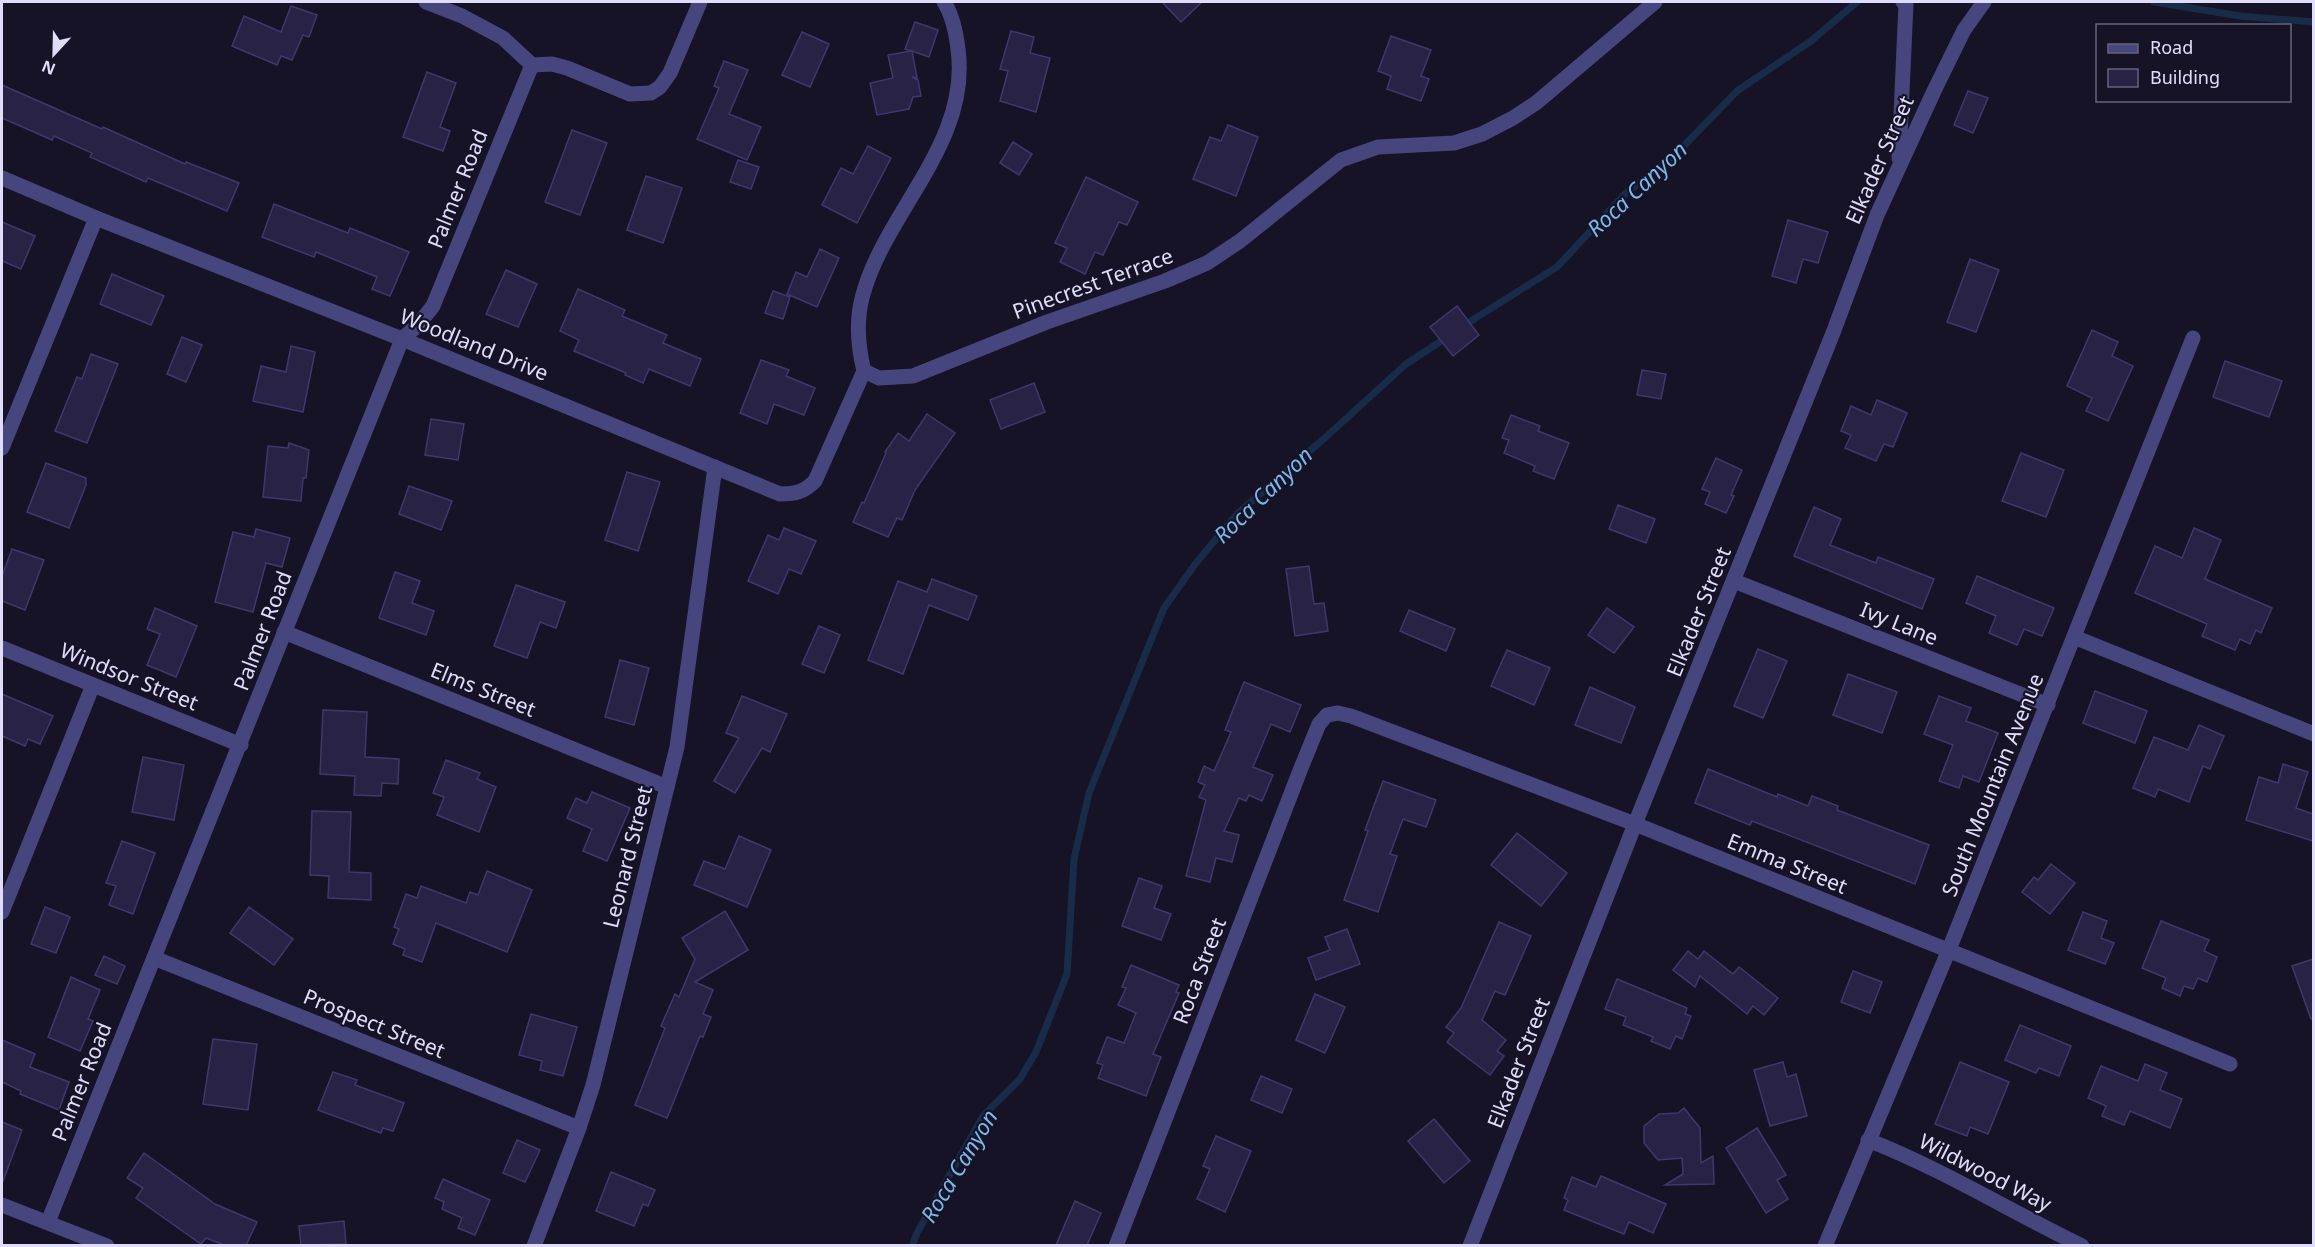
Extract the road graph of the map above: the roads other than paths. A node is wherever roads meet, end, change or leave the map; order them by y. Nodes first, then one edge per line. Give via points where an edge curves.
1 (426, 2) edge
2 (700, 2) edge
3 (944, 2) edge
4 (1656, 2) edge
5 (1903, 2) edge
6 (1984, 2) edge
7 (532, 65) junction
8 (1899, 167) junction
9 (2, 178) edge
10 (96, 218) junction
11 (2193, 338) dead end
12 (402, 339) junction
13 (864, 371) junction
14 (2, 448) edge
15 (716, 467) junction
16 (1734, 581) junction
17 (284, 632) junction
18 (2074, 637) junction
19 (2, 648) edge
20 (93, 685) junction
21 (2048, 705) junction
22 (1326, 715) joint
23 (2313, 734) edge
24 (241, 745) junction
25 (667, 787) junction
26 (1635, 824) junction
27 (2, 912) edge
28 (1948, 952) junction
29 (154, 958) junction
30 (2230, 1064) dead end
31 (579, 1128) junction
32 (1868, 1140) junction
33 (2, 1204) edge
34 (48, 1222) junction
35 (107, 1245) edge
36 (534, 1245) edge
37 (1116, 1245) edge
38 (1470, 1245) edge
39 (1825, 1245) edge
40 (2082, 1245) edge

1 - 7 street via 503,38
2 - 7 street via 670,73 651,93 630,94 567,68
3 - 13 street via 950,12 959,56 957,103 944,137 878,257 862,297 858,322
4 - 13 street, Pinecrest Terrace via 1536,103 1482,134 1454,143 1378,147 1341,160 1240,240 1207,262 1165,281 1047,322 913,376 879,378
5 - 8 street via 1906,4
6 - 8 street, Elkader Street via 1964,30
7 - 12 street, Palmer Road via 433,306
8 - 16 street, Elkader Street via 1877,214
9 - 10 street, Woodland Drive
10 - 12 street, Woodland Drive
10 - 14 street
11 - 18 street, South Mountain Avenue
12 - 15 street, Woodland Drive
12 - 17 street, Palmer Road
13 - 15 street, Woodland Drive via 815,481 807,490 780,494
15 - 25 street, Leonard Street via 677,747
16 - 21 street, Ivy Lane
16 - 26 street, Elkader Street
17 - 24 street, Palmer Road
17 - 25 street, Elms Street
18 - 21 street, South Mountain Avenue
18 - 23 street
19 - 20 street, Windsor Street
20 - 24 street, Windsor Street
20 - 27 street
21 - 28 street, South Mountain Avenue
22 - 26 street, Emma Street via 1351,716
22 - 37 street, Roca Street via 1301,768
24 - 29 street, Palmer Road
25 - 31 street, Leonard Street
26 - 28 street, Emma Street
26 - 38 street, Elkader Street
28 - 30 street, Emma Street
28 - 32 street, South Mountain Avenue
29 - 31 street, Prospect Street
29 - 34 street, Palmer Road
31 - 36 street, Leonard Street
32 - 39 street, South Mountain Avenue
32 - 40 street, Wildwood Way via 1911,1157
33 - 34 street
34 - 35 street

